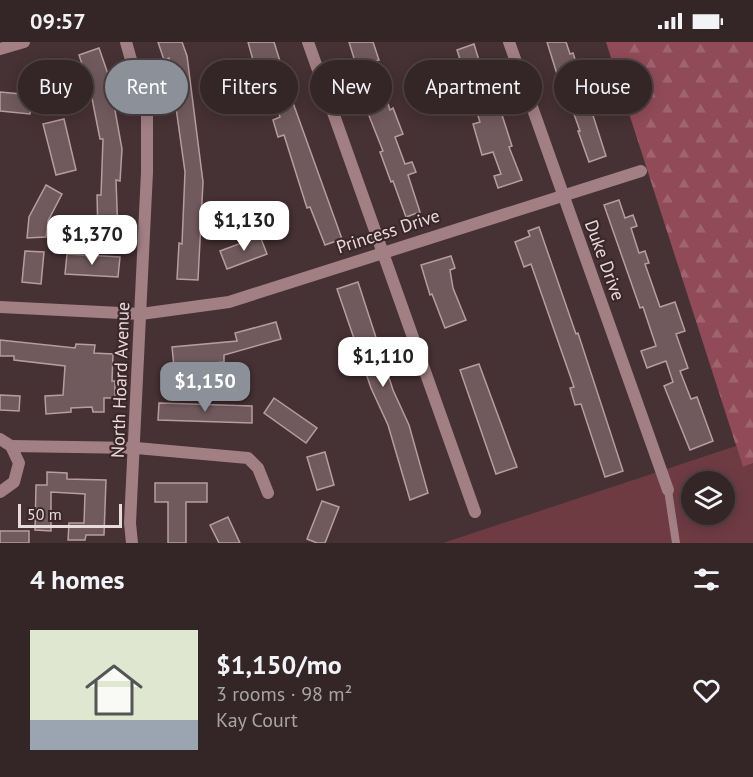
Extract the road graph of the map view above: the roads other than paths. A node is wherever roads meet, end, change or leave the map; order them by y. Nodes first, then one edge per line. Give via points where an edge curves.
1 (24, 42) edge
2 (126, 42) edge
3 (308, 42) edge
4 (509, 42) edge
5 (0, 49) edge
6 (641, 171) dead end
7 (562, 194) junction
8 (382, 251) junction
9 (0, 307) edge
10 (141, 315) junction
11 (0, 439) edge
12 (11, 446) junction
13 (136, 448) junction
14 (668, 490) joint
15 (0, 492) edge
16 (268, 493) dead end
17 (475, 512) dead end
18 (132, 543) edge
19 (676, 543) edge

1 - 5 street
2 - 10 street, North Hoard Avenue via 147,116
3 - 8 street
4 - 7 street, Duke Drive
6 - 7 street, Princess Drive
7 - 8 street, Princess Drive
7 - 14 street, Duke Drive
8 - 10 street, Princess Drive via 229,302
8 - 17 street
9 - 10 street, Princess Drive
10 - 13 street, North Hoard Avenue
11 - 12 street
12 - 13 street
12 - 15 street via 19,463 18,473 14,482
13 - 16 street via 248,458 258,468
13 - 18 street, North Hoard Avenue
14 - 19 lane

